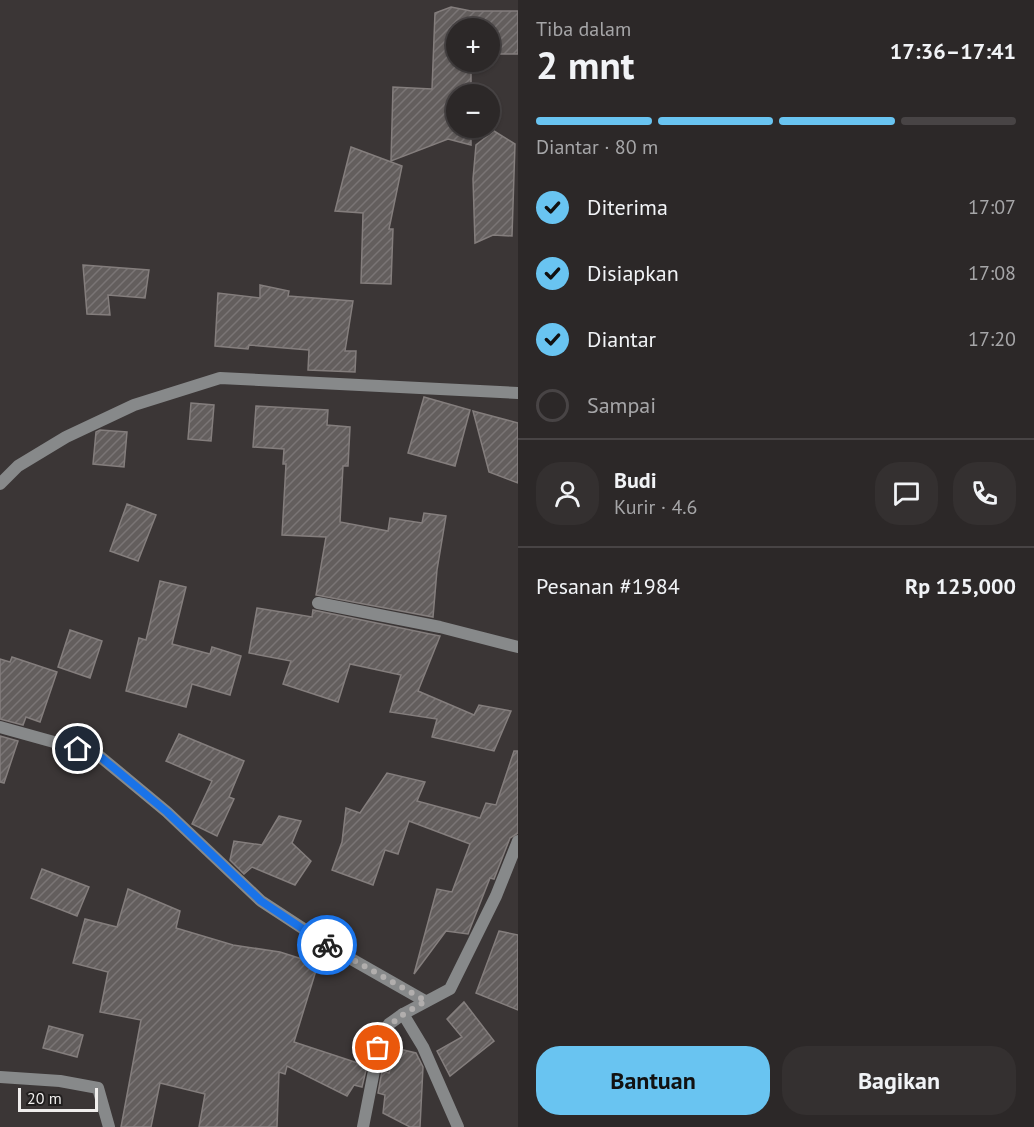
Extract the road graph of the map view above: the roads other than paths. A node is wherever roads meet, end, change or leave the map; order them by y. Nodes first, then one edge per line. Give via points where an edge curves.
1 (518, 393) edge
2 (0, 484) edge
3 (318, 603) dead end
4 (518, 647) edge
5 (0, 727) edge
6 (518, 841) edge
7 (426, 1001) junction
8 (403, 1014) junction
9 (0, 1077) edge
10 (109, 1127) edge
11 (363, 1127) edge
12 (458, 1127) edge

1 - 2 street via 220,378 134,405 66,436 18,466
3 - 4 street via 487,637
5 - 7 street via 97,754 167,812 261,901 339,952
6 - 7 street via 450,989
7 - 8 street
8 - 11 street via 381,1035
8 - 12 street via 423,1047
9 - 10 street via 98,1088

